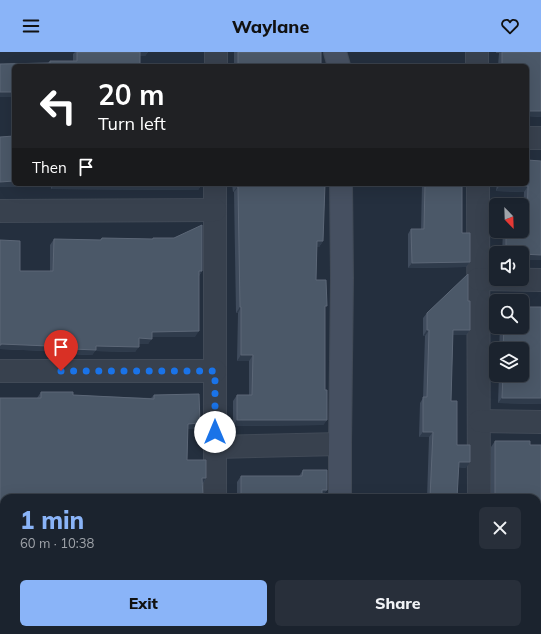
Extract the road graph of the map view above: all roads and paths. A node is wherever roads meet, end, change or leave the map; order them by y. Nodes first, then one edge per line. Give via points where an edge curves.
1 (216, 52) edge
2 (335, 52) edge
3 (477, 52) edge
4 (216, 64) edge
5 (338, 64) edge
6 (477, 64) edge
7 (529, 138) edge
8 (541, 138) edge
9 (215, 186) edge
10 (341, 186) edge
11 (478, 186) edge
12 (215, 210) junction
13 (0, 211) edge
14 (478, 279) junction
15 (541, 280) edge
16 (0, 371) edge
17 (215, 371) junction
18 (480, 421) junction
19 (541, 422) edge
20 (340, 444) junction
21 (215, 447) junction
22 (215, 494) edge
23 (340, 494) edge
24 (479, 494) edge

1 - 4 street
2 - 5 street
3 - 6 street
7 - 8 street
9 - 12 street
10 - 20 street
11 - 14 street
12 - 13 street
12 - 17 street
14 - 15 street
14 - 18 street
16 - 17 street
17 - 21 street
18 - 19 street
18 - 24 street
20 - 21 street
20 - 23 street
21 - 22 street

